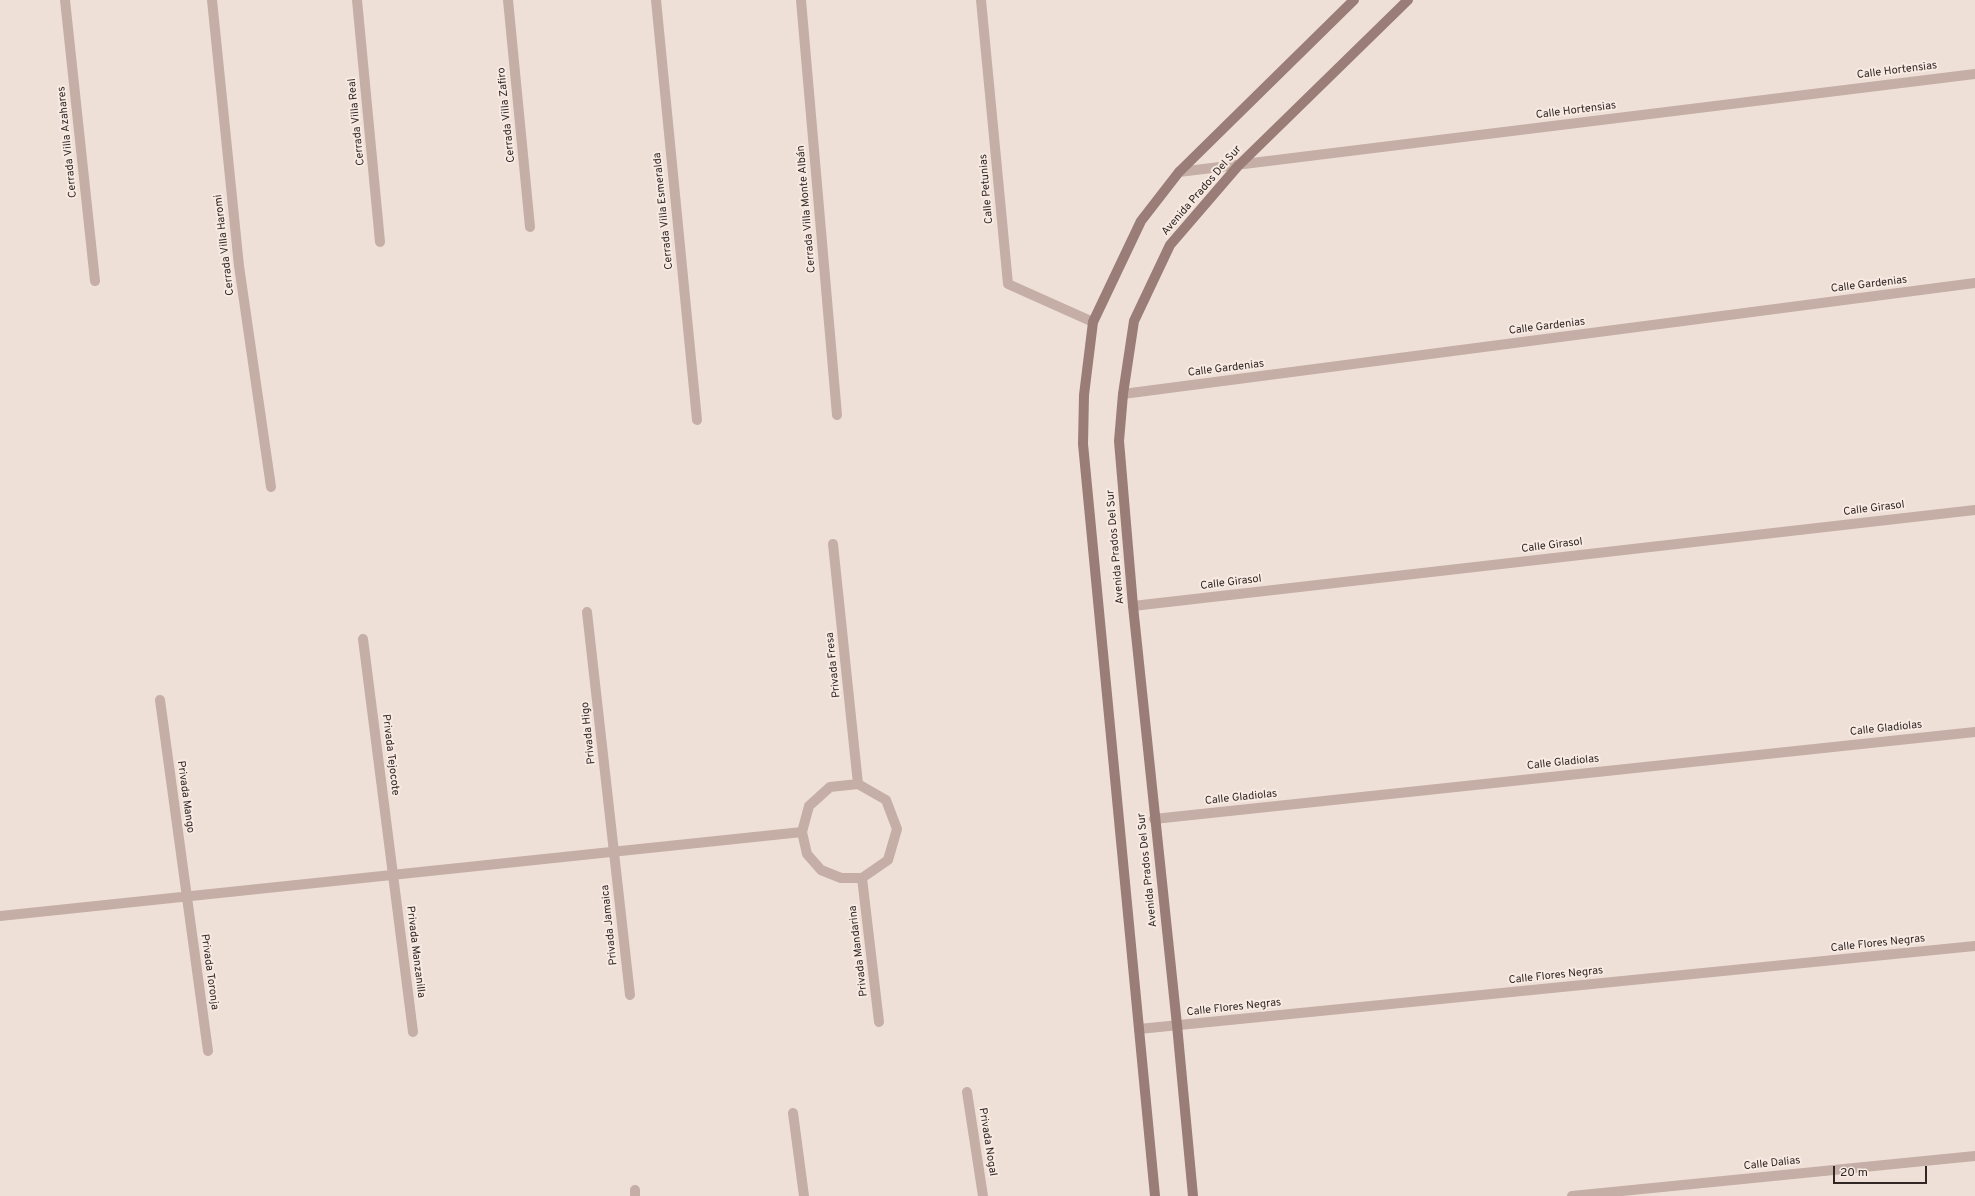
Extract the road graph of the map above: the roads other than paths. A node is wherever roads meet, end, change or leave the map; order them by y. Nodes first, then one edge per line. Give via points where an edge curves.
1 (65, 0) edge
2 (212, 0) edge
3 (357, 0) edge
4 (508, 0) edge
5 (656, 0) edge
6 (801, 0) edge
7 (981, 0) edge
8 (1354, 0) edge
9 (1408, 0) edge
10 (1975, 74) edge
11 (1238, 166) junction
12 (1179, 172) junction
13 (530, 227) dead end
14 (380, 242) dead end
15 (95, 281) dead end
16 (1975, 283) edge
17 (1093, 322) junction
18 (1123, 394) junction
19 (837, 416) dead end
20 (697, 420) dead end
21 (271, 487) dead end
22 (1975, 510) edge
23 (833, 544) dead end
24 (1133, 606) junction
25 (587, 612) dead end
26 (363, 639) dead end
27 (160, 700) dead end
28 (1975, 732) edge
29 (858, 784) junction
30 (1154, 819) junction
31 (802, 832) junction
32 (614, 851) junction
33 (393, 874) junction
34 (862, 878) junction
35 (186, 896) junction
36 (0, 916) edge
37 (1975, 946) edge
38 (630, 995) dead end
39 (879, 1022) dead end
40 (1177, 1025) junction
41 (1140, 1029) junction
42 (413, 1032) dead end
43 (208, 1051) dead end
44 (967, 1092) dead end
45 (793, 1113) dead end
46 (1975, 1156) edge
47 (804, 1196) edge
48 (983, 1196) edge
49 (1155, 1196) edge
50 (1193, 1196) edge
51 (1572, 1196) edge

1 - 15 street, Cerrada Villa Azahares
2 - 21 street, Cerrada Villa Haromi via 239,266
3 - 14 street, Cerrada Villa Real
4 - 13 street, Cerrada Villa Zafiro
5 - 20 street, Cerrada Villa Esmeralda
6 - 19 street, Cerrada Villa Monte Albán
7 - 17 street, Calle Petunias via 1008,284
8 - 12 main road, Avenida Prados Del Sur
9 - 11 main road, Avenida Prados Del Sur
10 - 11 street, Calle Hortensias
11 - 12 street, Calle Hortensias
11 - 18 main road, Avenida Prados Del Sur via 1170,245 1134,321
12 - 17 main road, Avenida Prados Del Sur via 1142,221
16 - 18 street, Calle Gardenias
17 - 41 main road, Avenida Prados Del Sur via 1084,395 1083,444
18 - 24 main road, Avenida Prados Del Sur via 1119,441
22 - 24 street, Calle Girasol
23 - 29 street, Privada Fresa
24 - 30 main road, Avenida Prados Del Sur
25 - 32 street, Privada Higo
26 - 33 street, Privada Tejocote
27 - 35 street, Privada Mango
28 - 30 street, Calle Gladiolas
29 - 31 street via 830,787 809,806
29 - 34 street via 886,800 897,829 888,860
30 - 40 main road, Avenida Prados Del Sur
31 - 32 street
31 - 34 street via 807,854 821,870 841,878
32 - 33 street
32 - 38 street, Privada Jamaica
33 - 35 street
33 - 42 street, Privada Manzanilla
34 - 39 street, Privada Mandarina
35 - 36 street
35 - 43 street, Privada Toronja
37 - 40 street, Calle Flores Negras
40 - 41 street, Calle Flores Negras
40 - 50 main road, Avenida Prados Del Sur
41 - 49 main road, Avenida Prados Del Sur
44 - 48 street, Privada Nogal
45 - 47 street
46 - 51 street, Calle Dalias

